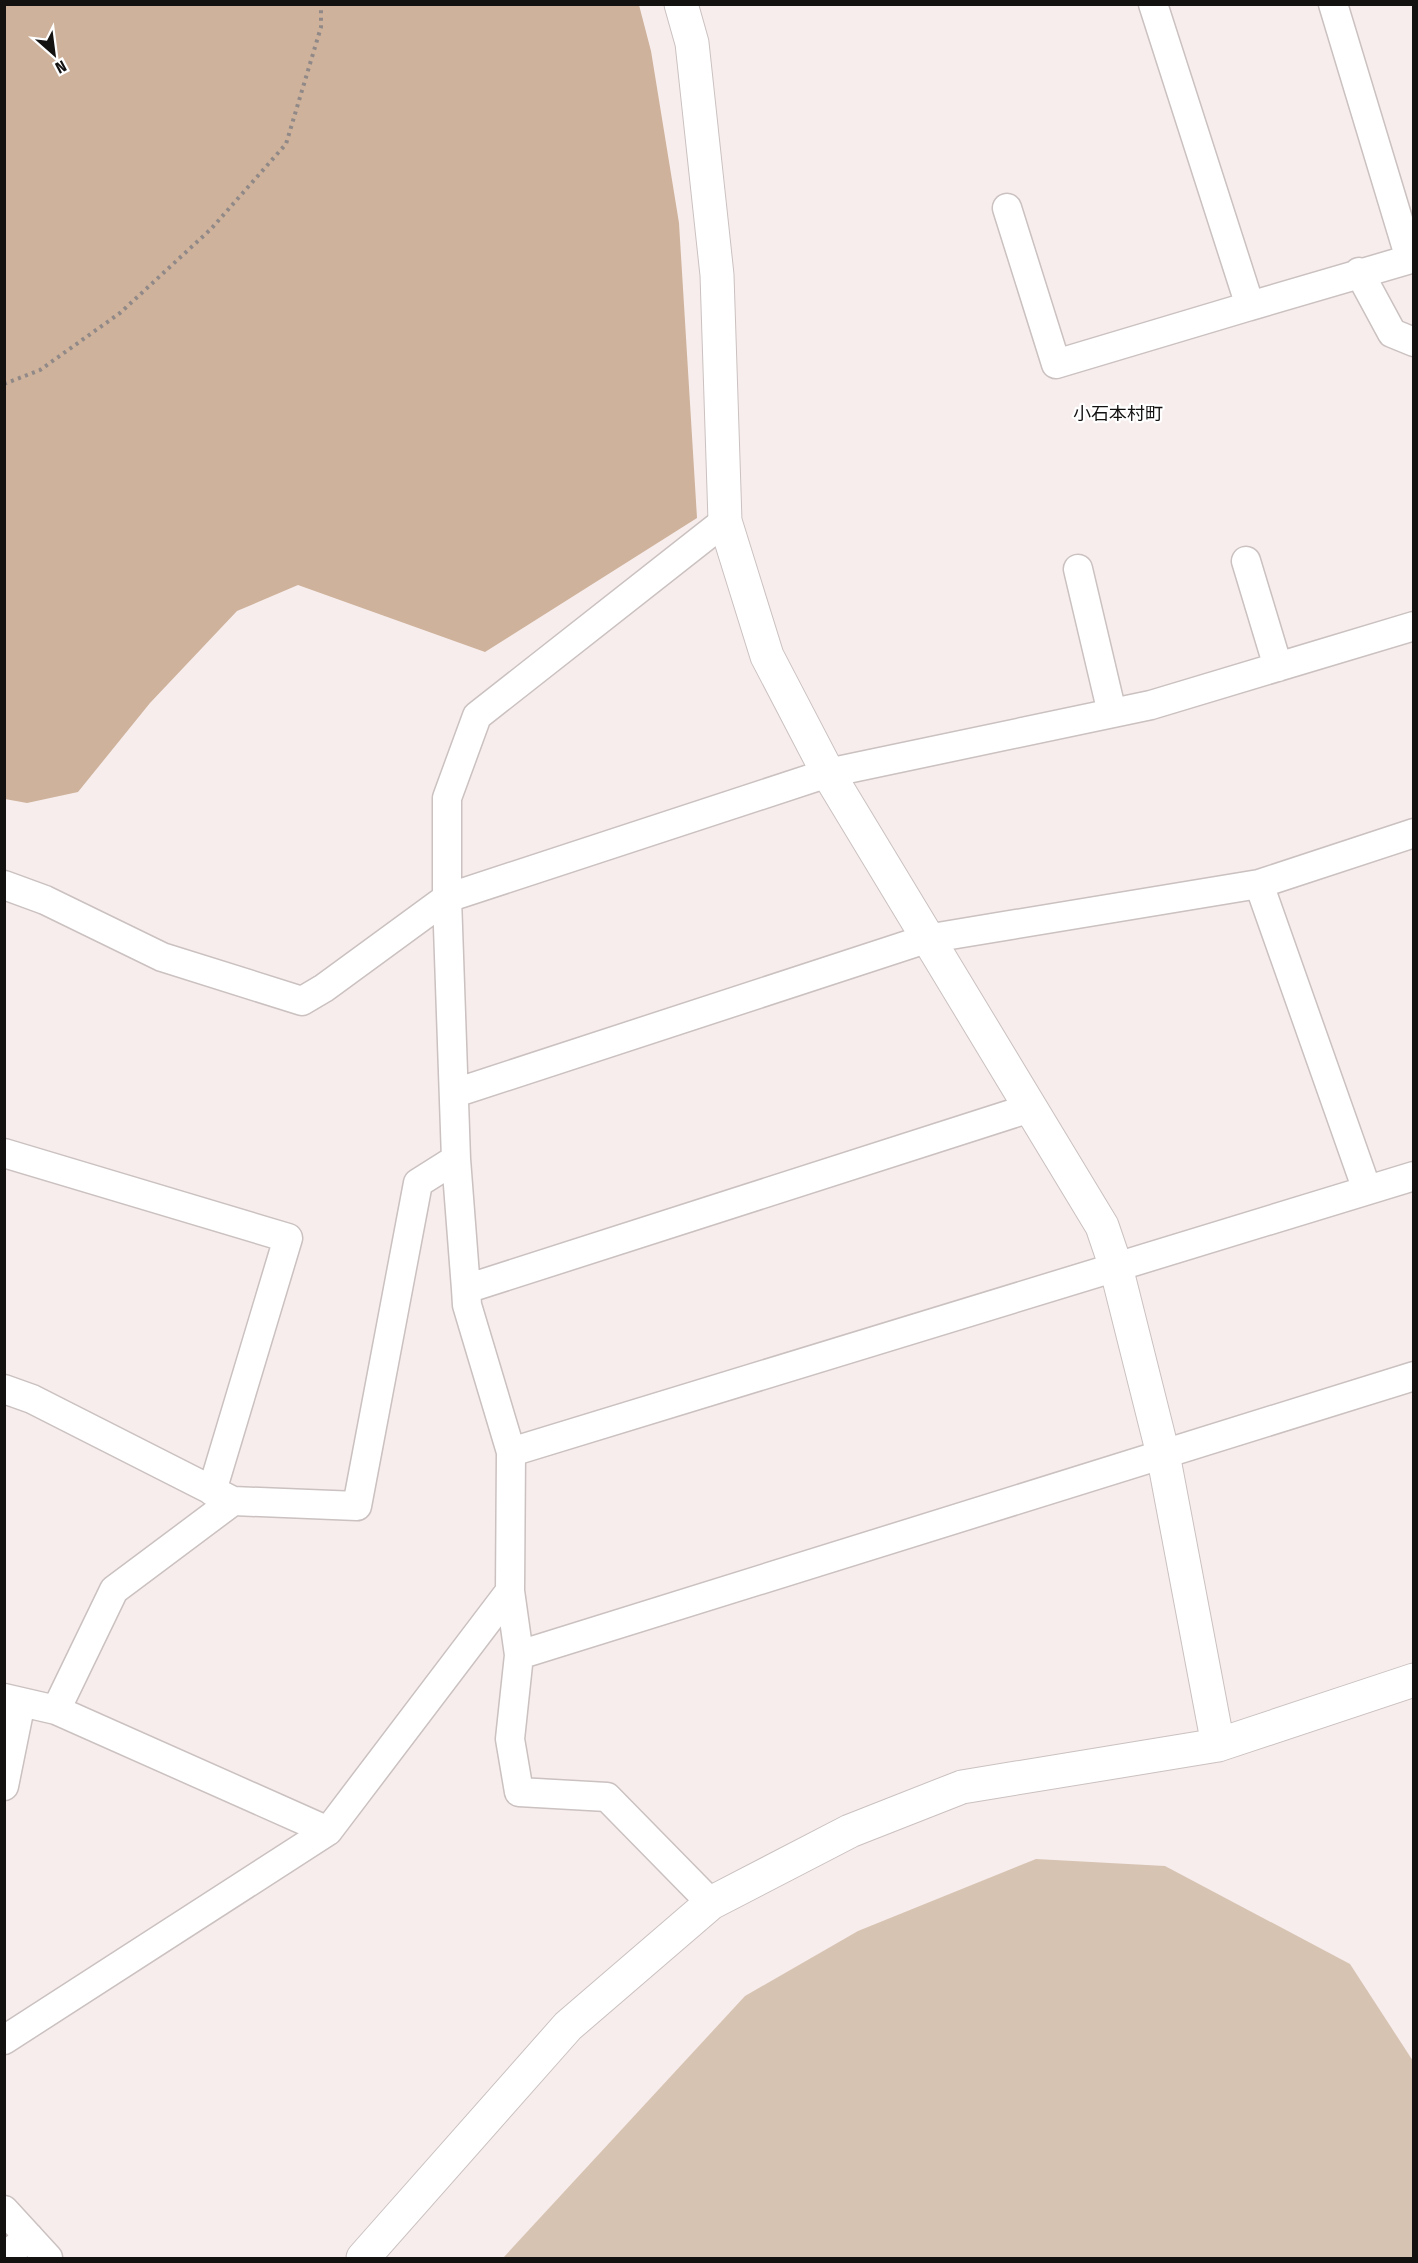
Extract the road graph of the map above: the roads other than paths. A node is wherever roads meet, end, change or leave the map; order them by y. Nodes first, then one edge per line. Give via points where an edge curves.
1 (681, 4) edge
2 (1153, 4) edge
3 (1334, 4) edge
4 (1007, 208) dead end
5 (1412, 258) edge
6 (1359, 272) junction
7 (1250, 306) junction
8 (1413, 342) edge
9 (725, 521) junction
10 (1246, 561) dead end
11 (1078, 569) dead end
12 (1413, 626) edge
13 (1278, 667) junction
14 (1112, 713) junction
15 (828, 773) junction
16 (1413, 833) edge
17 (1259, 884) junction
18 (4, 885) edge
19 (447, 897) junction
20 (926, 939) junction
21 (455, 1093) junction
22 (1030, 1108) junction
23 (4, 1153) edge
24 (456, 1159) junction
25 (1413, 1176) edge
26 (1367, 1190) junction
27 (1116, 1267) junction
28 (466, 1289) junction
29 (1413, 1376) edge
30 (4, 1389) edge
31 (511, 1452) junction
32 (1163, 1454) junction
33 (222, 1496) junction
34 (510, 1591) junction
35 (519, 1655) junction
36 (1413, 1680) edge
37 (13, 1700) edge
38 (56, 1710) junction
39 (1218, 1744) junction
40 (4, 1786) edge
41 (328, 1831) junction
42 (711, 1904) junction
43 (4, 2040) edge
44 (4, 2210) edge
45 (29, 2237) junction
46 (4, 2257) edge
47 (48, 2259) edge
48 (363, 2259) edge

1 - 9 street via 692,43 717,276
2 - 7 street
3 - 5 street
4 - 7 street via 1056,364
5 - 6 street
6 - 7 street
6 - 8 street via 1392,333
9 - 15 street via 766,656
9 - 19 street via 477,716 447,798
10 - 13 street
11 - 14 street
12 - 13 street
13 - 14 street
14 - 15 street
15 - 19 street
15 - 20 street
16 - 17 street
17 - 20 street
17 - 26 street
18 - 19 street via 45,900 162,957 302,1001
19 - 21 street
20 - 21 street
20 - 22 street
21 - 24 street
22 - 27 street via 1102,1226
22 - 28 street
23 - 33 street via 288,1238
24 - 28 street
24 - 33 street via 418,1183 357,1506
25 - 26 street
26 - 27 street
27 - 31 street
27 - 32 street
28 - 31 street via 467,1305
29 - 32 street
30 - 33 street via 32,1399
31 - 34 street
32 - 35 street
32 - 39 street
33 - 38 street via 114,1590
34 - 35 street
34 - 41 street
35 - 42 street via 510,1739 519,1792 607,1797
36 - 39 street
37 - 38 street
37 - 40 street
38 - 41 street
39 - 42 street via 962,1787 850,1831
41 - 43 street
42 - 48 street via 568,2026
44 - 45 street
45 - 46 street
45 - 47 street

